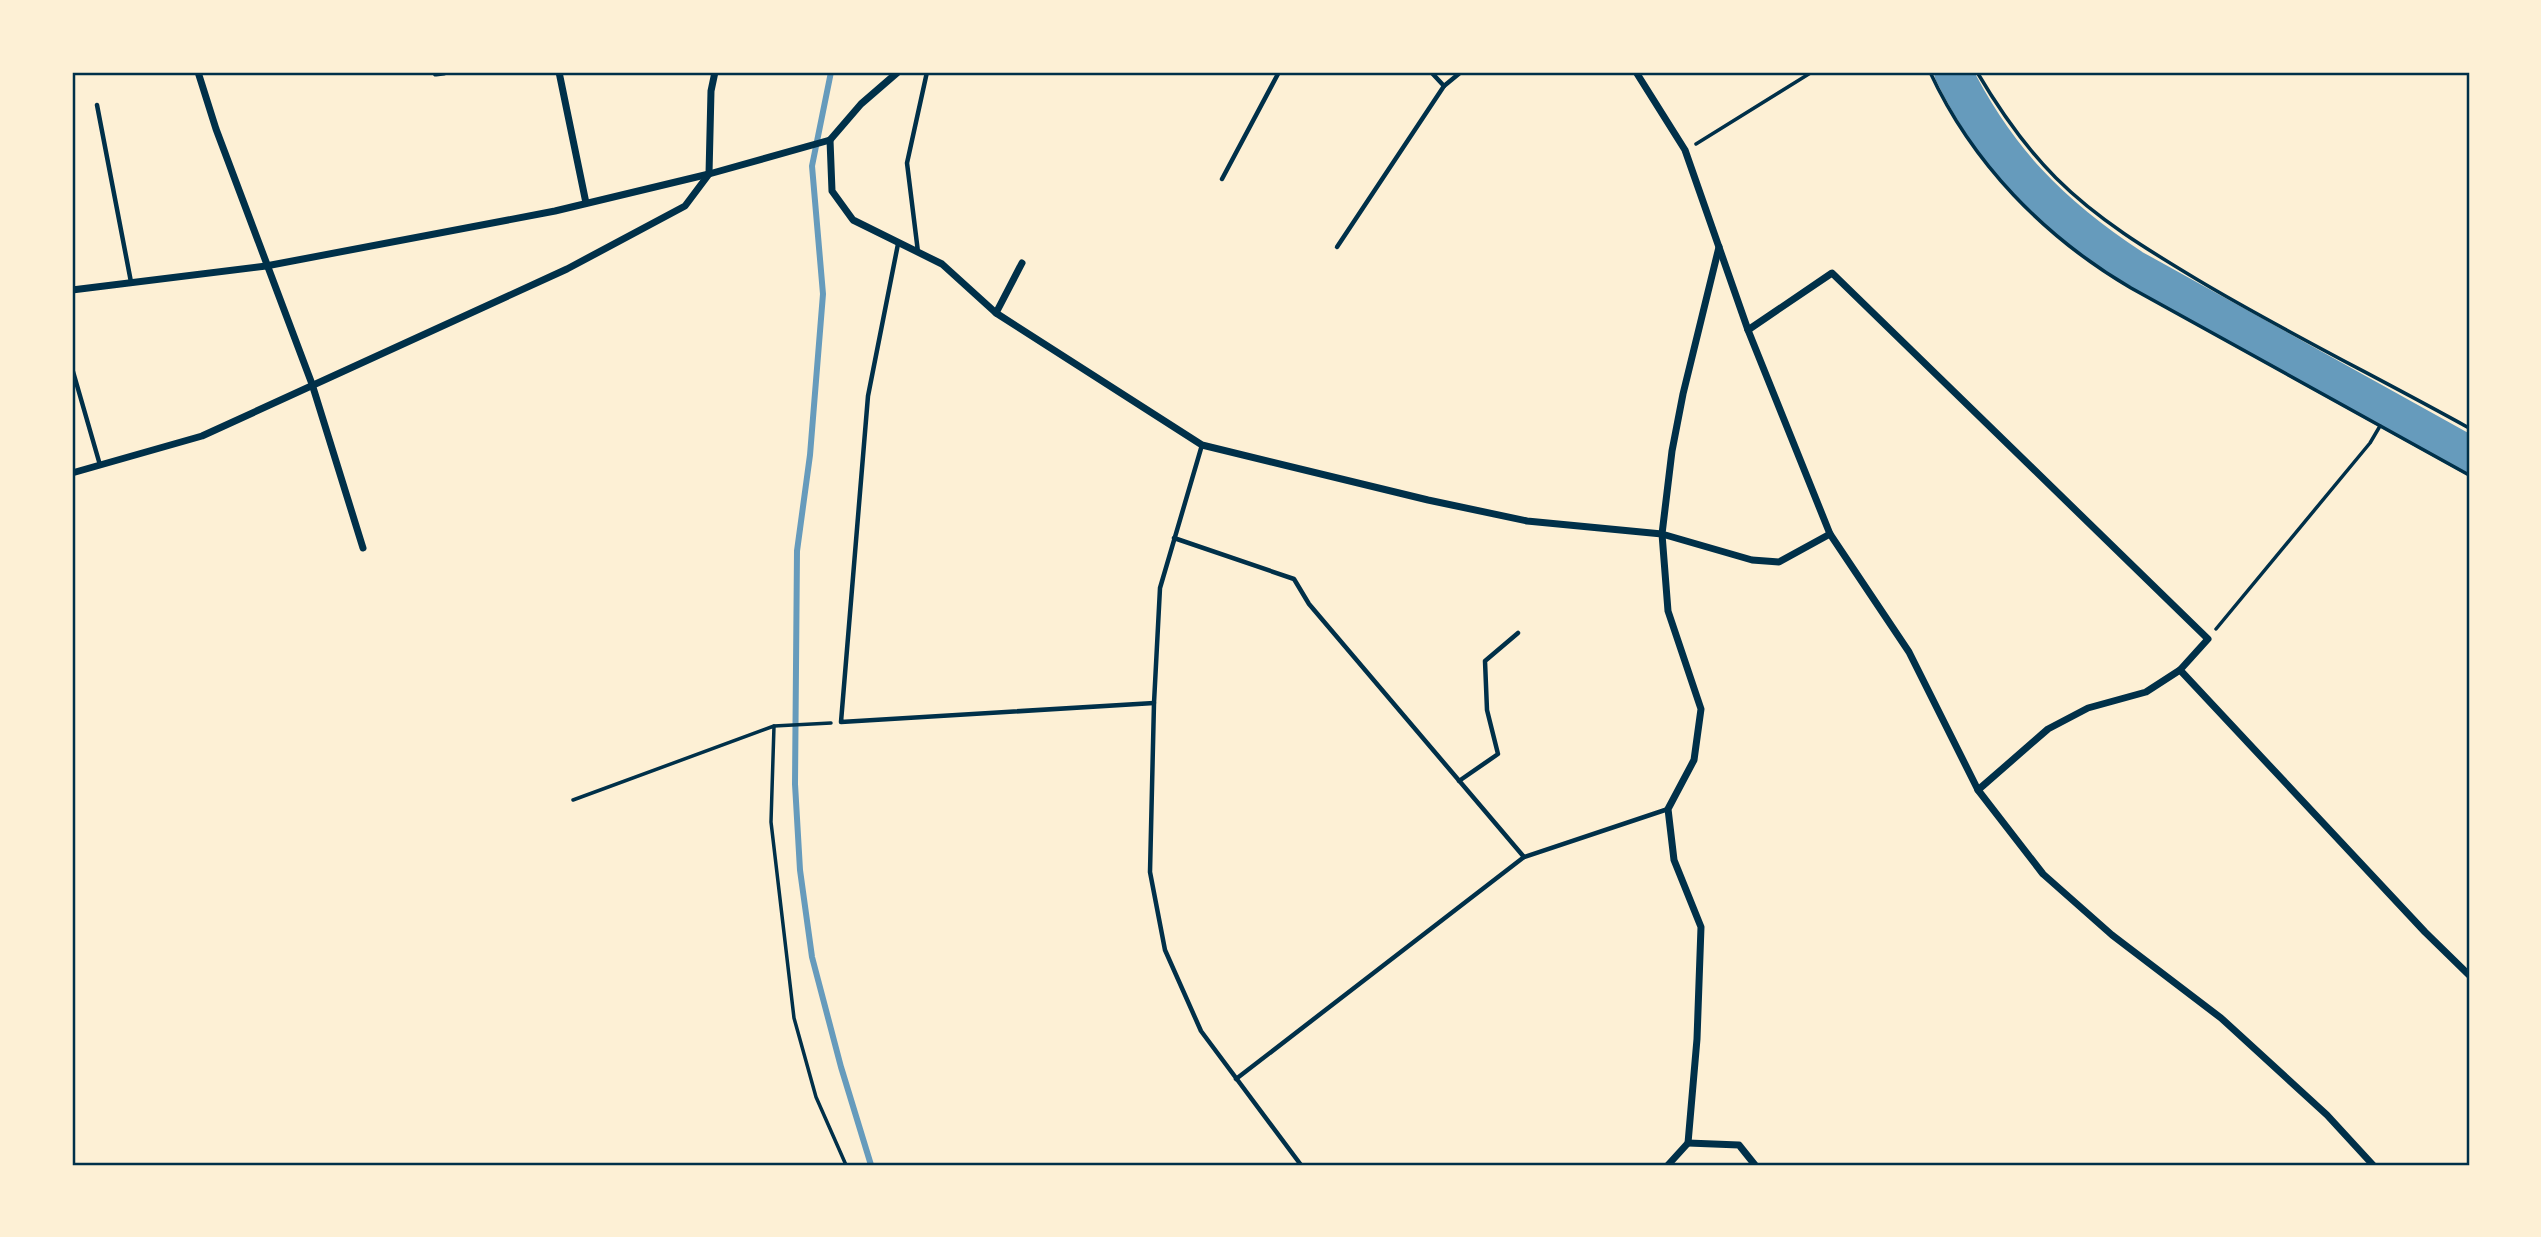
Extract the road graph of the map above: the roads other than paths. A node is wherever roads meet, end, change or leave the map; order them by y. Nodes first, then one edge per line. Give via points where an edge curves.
1 (198, 72) edge
2 (559, 72) edge
3 (715, 72) edge
4 (898, 72) edge
5 (927, 72) edge
6 (1279, 72) edge
7 (1431, 72) edge
8 (1461, 72) edge
9 (1636, 72) edge
10 (1444, 86) junction
11 (97, 105) dead end
12 (829, 140) junction
13 (709, 174) junction
14 (1222, 179) dead end
15 (586, 203) junction
16 (898, 244) junction
17 (1720, 244) junction
18 (1337, 247) dead end
19 (918, 253) junction
20 (1022, 263) dead end
21 (267, 266) junction
22 (131, 282) junction
23 (72, 290) edge
24 (996, 313) junction
25 (1748, 330) junction
26 (72, 368) edge
27 (312, 384) junction
28 (1202, 445) junction
29 (100, 465) junction
30 (72, 473) edge
31 (1662, 534) junction
32 (1830, 534) junction
33 (1174, 538) junction
34 (363, 548) dead end
35 (1518, 634) dead end
36 (2180, 670) junction
37 (1154, 703) junction
38 (1459, 781) junction
39 (1978, 790) junction
40 (1668, 809) junction
41 (1524, 857) junction
42 (2469, 975) edge
43 (1236, 1079) junction
44 (1688, 1143) junction
45 (1301, 1165) edge
46 (1668, 1165) edge
47 (1755, 1165) edge
48 (2374, 1165) edge

1 - 21 street
2 - 15 street
3 - 13 street
4 - 12 street
5 - 19 lane via 907,163
6 - 14 lane
7 - 10 lane
8 - 10 lane
9 - 17 street via 1685,150
10 - 18 lane
11 - 22 lane
12 - 13 street
12 - 16 street via 832,191 853,220
13 - 15 street
13 - 27 street via 685,206 567,269
15 - 21 street
16 - 19 street
16 - 37 lane via 868,396 841,722
17 - 25 street
17 - 31 street via 1683,394
19 - 24 street via 942,264
20 - 24 street
21 - 22 street
21 - 27 street
22 - 23 street
24 - 28 street
25 - 32 street
25 - 36 street via 1832,273 2208,639
26 - 29 lane
27 - 29 street via 202,436
27 - 34 street
28 - 31 street via 1527,521
28 - 33 lane
29 - 30 street
31 - 32 street via 1752,560 1779,562
31 - 40 street via 1668,611 1701,709 1694,760
32 - 39 street via 1909,652
33 - 37 lane via 1160,588
33 - 38 lane via 1294,579 1309,604
35 - 38 lane via 1485,661 1487,710 1498,754
36 - 39 street via 2146,692 2088,708 2048,729
36 - 42 street
37 - 43 lane via 1150,872 1165,950 1201,1031
38 - 41 lane
39 - 48 street via 2043,874 2112,935 2221,1018
40 - 41 lane
40 - 44 street via 1674,859 1701,927
41 - 43 lane
43 - 45 lane
44 - 46 street
44 - 47 street via 1740,1144

